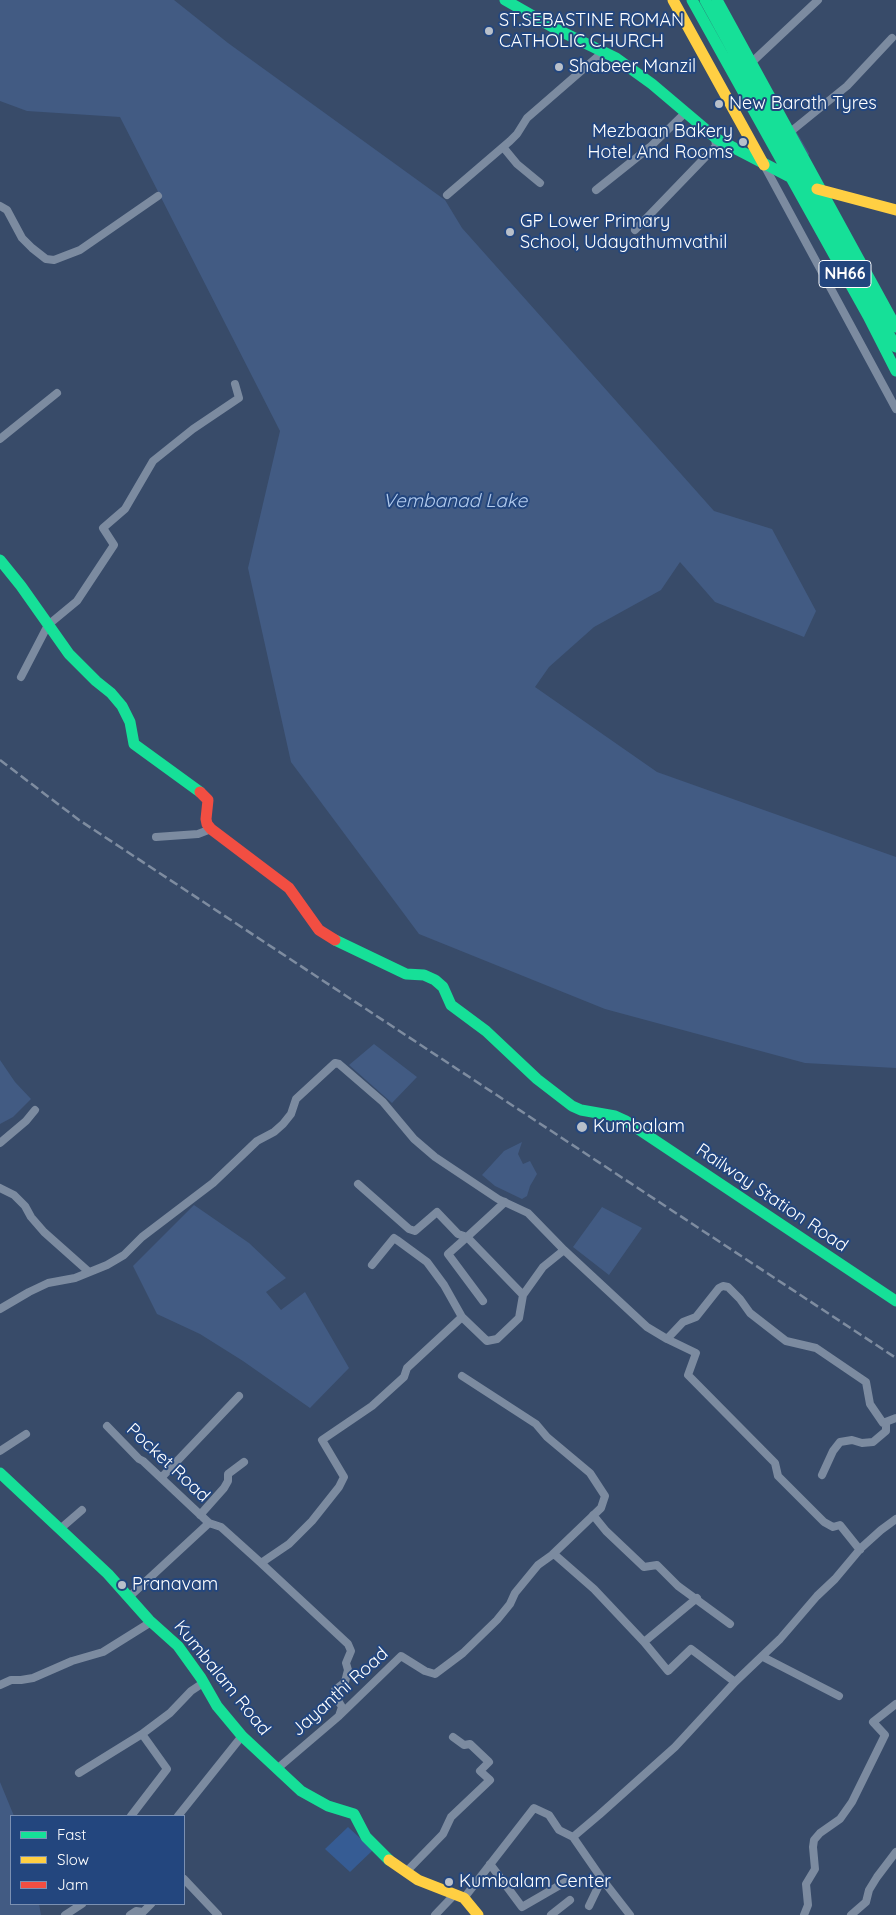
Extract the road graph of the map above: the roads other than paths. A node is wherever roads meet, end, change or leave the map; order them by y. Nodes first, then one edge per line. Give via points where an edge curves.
1 (504, 0) edge
2 (673, 0) edge
3 (692, 0) edge
4 (705, 0) edge
5 (716, 0) edge
6 (818, 0) edge
7 (892, 38) dead end
8 (604, 52) junction
9 (751, 63) junction
10 (686, 112) junction
11 (790, 133) junction
12 (715, 138) junction
13 (503, 147) junction
14 (764, 165) junction
15 (792, 178) junction
16 (540, 183) dead end
17 (808, 186) junction
18 (596, 190) dead end
19 (822, 191) junction
20 (447, 195) dead end
21 (158, 196) dead end
22 (0, 206) edge
23 (896, 210) edge
24 (635, 230) dead end
25 (896, 327) edge
26 (896, 347) edge
27 (896, 371) edge
28 (235, 384) dead end
29 (57, 393) dead end
30 (896, 409) edge
31 (0, 439) edge
32 (0, 560) edge
33 (48, 626) junction
34 (21, 677) dead end
35 (211, 829) junction
36 (156, 837) dead end
37 (35, 1110) dead end
38 (0, 1143) edge
39 (358, 1184) dead end
40 (0, 1188) edge
41 (504, 1202) junction
42 (467, 1237) junction
43 (564, 1250) junction
44 (372, 1265) dead end
45 (88, 1272) junction
46 (523, 1295) junction
47 (483, 1301) dead end
48 (896, 1301) edge
49 (0, 1309) edge
50 (462, 1317) junction
51 (667, 1338) junction
52 (462, 1376) dead end
53 (239, 1396) dead end
54 (896, 1418) edge
55 (886, 1422) junction
56 (106, 1426) dead end
57 (26, 1434) dead end
58 (0, 1451) edge
59 (244, 1462) dead end
60 (0, 1473) edge
61 (822, 1475) dead end
62 (162, 1478) junction
63 (82, 1510) dead end
64 (200, 1515) junction
65 (593, 1515) junction
66 (896, 1519) edge
67 (209, 1523) junction
68 (60, 1530) junction
69 (860, 1550) junction
70 (554, 1554) junction
71 (261, 1563) junction
72 (129, 1597) junction
73 (697, 1598) junction
74 (151, 1622) junction
75 (730, 1624) dead end
76 (644, 1642) junction
77 (763, 1657) junction
78 (735, 1682) junction
79 (204, 1683) junction
80 (0, 1685) edge
81 (839, 1696) dead end
82 (896, 1704) edge
83 (339, 1716) junction
84 (142, 1734) junction
85 (242, 1736) junction
86 (453, 1737) dead end
87 (278, 1768) junction
88 (80, 1773) dead end
89 (132, 1815) edge
90 (179, 1815) edge
91 (573, 1837) junction
92 (896, 1852) edge
93 (490, 1864) junction
94 (406, 1872) junction
95 (602, 1879) junction
96 (185, 1880) edge
97 (567, 1881) dead end
98 (459, 1896) junction
99 (570, 1900) dead end
100 (80, 1905) edge
101 (149, 1905) edge
102 (589, 1906) dead end
103 (65, 1915) edge
104 (130, 1915) edge
105 (218, 1915) edge
106 (435, 1915) edge
107 (478, 1915) edge
108 (551, 1915) edge
109 (630, 1915) edge
110 (804, 1915) edge
111 (851, 1915) edge

1 - 8 main road via 556,30
2 - 14 main road
3 - 15 main road, NH66
4 - 17 main road, NH66
5 - 9 main road
6 - 9 street
7 - 11 street via 847,86
8 - 10 main road via 652,84
8 - 13 street via 527,118
9 - 11 main road
10 - 12 main road
10 - 18 street via 650,147
11 - 19 main road
12 - 14 main road
12 - 24 street via 716,146
13 - 16 street
13 - 20 street
14 - 15 main road
14 - 30 street
15 - 17 main road
15 - 27 main road, NH66
17 - 19 main road
17 - 26 main road, NH66
19 - 23 main road
19 - 25 main road
21 - 22 street via 80,250 54,260 46,259 22,238 7,210
28 - 33 street via 239,398 153,461 125,509 103,528 114,545 77,601
29 - 31 street
32 - 33 main road
33 - 34 street
33 - 35 main road via 68,654 122,706 130,722 134,744 208,800 206,819
35 - 36 street via 198,834
35 - 48 main road, Railway Station Road via 289,888 319,930 345,946 406,974 424,975 443,987 451,1005 572,1106 608,1114 626,1122
37 - 38 street
39 - 42 street via 409,1229 415,1231 437,1212 458,1234
40 - 45 street via 14,1195 44,1232
41 - 42 street
41 - 43 street via 528,1213
41 - 45 street via 435,1157 414,1139 383,1102 335,1063 296,1099 291,1114 274,1132 256,1141 213,1183 142,1237 124,1255
42 - 46 street
42 - 47 street via 448,1254
43 - 46 street via 543,1267
43 - 51 street via 647,1327
44 - 50 street via 394,1238 427,1262
45 - 49 street via 75,1278 48,1282
46 - 50 street via 520,1318 497,1339 487,1341
50 - 71 street via 406,1368 404,1376 384,1396 322,1440 344,1477 312,1521 289,1544
51 - 55 street via 683,1322 696,1316 719,1288 728,1287 750,1313 786,1341 816,1348 866,1382 870,1404 883,1423
51 - 69 street via 696,1353 688,1375 776,1463 778,1476 824,1522 832,1527 840,1525
52 - 65 street, Jayanthi Road via 536,1424 590,1474 605,1496
53 - 62 street
54 - 55 street
55 - 61 street via 886,1431 873,1442 840,1442
56 - 62 street, Pocket Road
57 - 58 street
59 - 64 street, Pocket Road via 228,1474 224,1488
60 - 68 main road, Kumbalam Road
62 - 64 street, Pocket Road
63 - 68 street
64 - 67 street, Pocket Road
65 - 70 street, Jayanthi Road
65 - 73 street via 644,1567 657,1565 678,1586
66 - 69 street
67 - 71 street, Pocket Road via 221,1526
67 - 72 street
68 - 72 main road, Kumbalam Road
69 - 77 street
70 - 76 street via 594,1589
70 - 83 street, Jayanthi Road via 538,1565 497,1620 463,1653 435,1674 402,1656
71 - 83 street, Pocket Road via 348,1644 351,1651 346,1663 345,1682 334,1694 342,1707
72 - 74 main road, Kumbalam Road
73 - 75 street
73 - 76 street
74 - 79 main road, Kumbalam Road via 178,1646
74 - 80 street via 103,1652 33,1678 11,1680
76 - 78 street via 668,1671 691,1649
77 - 78 street
77 - 81 street
78 - 91 street via 675,1747
79 - 84 street
79 - 85 main road, Kumbalam Road via 217,1706
82 - 110 street via 873,1722 884,1735 852,1802 840,1819 814,1840 815,1869 806,1884 808,1905
83 - 87 street, Jayanthi Road
84 - 88 street
84 - 89 street via 167,1769
85 - 87 main road, Kumbalam Road
85 - 90 street
86 - 94 street via 464,1745 470,1744 489,1762 480,1771 490,1780 451,1817 443,1834
87 - 94 main road, Kumbalam Road via 312,1798 354,1814 366,1838
91 - 93 street via 559,1830 549,1815 534,1808
91 - 95 street
92 - 111 street via 876,1877 866,1902
93 - 97 street via 522,1907
93 - 98 street
94 - 98 main road, Kumbalam Road
95 - 102 street
95 - 109 street
96 - 105 street
98 - 106 street
98 - 107 main road, Kumbalam Road
99 - 108 street
100 - 103 street
101 - 104 street via 143,1912 136,1911

